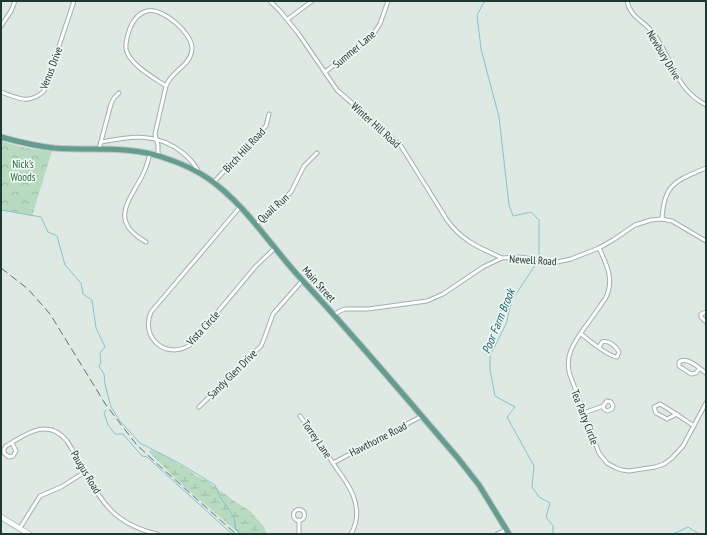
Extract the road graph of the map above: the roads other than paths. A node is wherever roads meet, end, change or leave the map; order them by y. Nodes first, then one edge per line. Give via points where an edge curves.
1 (15, 1) edge
2 (74, 1) edge
3 (270, 1) edge
4 (312, 1) edge
5 (388, 1) edge
6 (627, 1) edge
7 (288, 19) junction
8 (1, 26) edge
9 (325, 72) junction
10 (166, 86) junction
11 (1, 92) edge
12 (119, 93) dead end
13 (706, 105) edge
14 (270, 114) dead end
15 (1, 137) edge
16 (156, 140) junction
17 (100, 142) junction
18 (99, 149) junction
19 (317, 153) dead end
20 (150, 154) junction
21 (158, 156) junction
22 (706, 168) edge
23 (199, 173) junction
24 (213, 183) junction
25 (240, 207) junction
26 (662, 219) junction
27 (255, 225) junction
28 (706, 241) edge
29 (146, 242) dead end
30 (275, 248) junction
31 (599, 248) junction
32 (502, 258) junction
33 (302, 281) junction
34 (706, 312) edge
35 (334, 315) junction
36 (706, 322) edge
37 (581, 334) junction
38 (599, 347) junction
39 (699, 369) junction
40 (706, 373) edge
41 (706, 403) edge
42 (603, 406) dead end
43 (199, 407) dead end
44 (584, 413) junction
45 (677, 414) junction
46 (300, 416) dead end
47 (422, 416) junction
48 (694, 426) junction
49 (12, 443) junction
50 (333, 462) junction
51 (85, 472) junction
52 (1, 516) edge
53 (299, 520) dead end
54 (22, 531) edge
55 (507, 532) edge
56 (29, 534) edge
57 (157, 534) edge
58 (299, 534) edge
59 (351, 534) edge
60 (497, 534) edge

1 - 8 street
2 - 11 street, Venus Drive via 44,91 36,97 27,99
3 - 7 street, Winter Hill Road
4 - 7 street
5 - 9 street, Summer Lane via 375,33
6 - 13 street, Newbury Drive via 631,13 655,36 683,86 693,97
7 - 9 street, Winter Hill Road
9 - 32 street, Winter Hill Road via 339,92 398,144 458,233 479,249
10 - 10 street via 170,78 190,58 191,43 170,19 158,12 147,11 138,16 132,24 126,43 127,50 138,66
10 - 16 street via 156,129
12 - 17 street via 111,104
14 - 24 street, Birch Hill Road via 266,126
15 - 18 main road, Main Street via 53,148
16 - 17 street via 138,137
16 - 21 street
16 - 23 street via 172,145 184,154
17 - 18 street
18 - 20 main road, Main Street
19 - 27 street, Quail Run via 304,166 291,192
20 - 21 main road, Main Street
20 - 29 street via 124,212 130,230
21 - 23 main road, Main Street
22 - 26 street via 680,179 673,185 663,202
23 - 24 main road, Main Street
24 - 25 main road, Main Street
25 - 27 main road, Main Street
25 - 30 street, Vista Circle via 152,312 148,325 154,341 171,350 180,350 190,345 256,266
26 - 28 street, Newell Road via 676,223
26 - 31 street, Newell Road via 634,225
27 - 30 main road, Main Street
30 - 33 main road, Main Street
31 - 32 street, Newell Road via 557,262 518,257
31 - 37 street, Tea Party Circle via 609,273 609,287 605,299
32 - 35 street, Newell Road via 427,301 368,309 345,309
33 - 35 main road, Main Street
33 - 43 street, Sandy Glen Drive via 273,314 261,346
34 - 36 street via 701,314
35 - 47 main road, Main Street
37 - 38 street
37 - 44 street, Tea Party Circle via 571,348 568,365
38 - 38 street via 613,357 619,352 606,341
39 - 39 street via 686,360 679,362 679,366 691,374
39 - 40 street
41 - 48 street, Tea Party Circle
42 - 44 street
44 - 48 street, Tea Party Circle via 603,458 612,466 625,471 652,468 667,462 681,449
45 - 45 street via 660,404 654,407 656,413 667,419
45 - 48 street
46 - 50 street, Torrey Lane
47 - 50 street, Hawthorne Road
47 - 55 main road, Main Street via 469,471
49 - 49 street via 16,451 9,457 5,455 4,449
49 - 51 street, Paugus Road via 37,429 55,432 65,439
50 - 59 street, Torrey Lane via 348,484 354,500 356,516
51 - 54 street via 40,496
51 - 57 street, Paugus Road via 114,513 132,525
52 - 54 main road
53 - 58 street
54 - 56 main road
55 - 60 street

